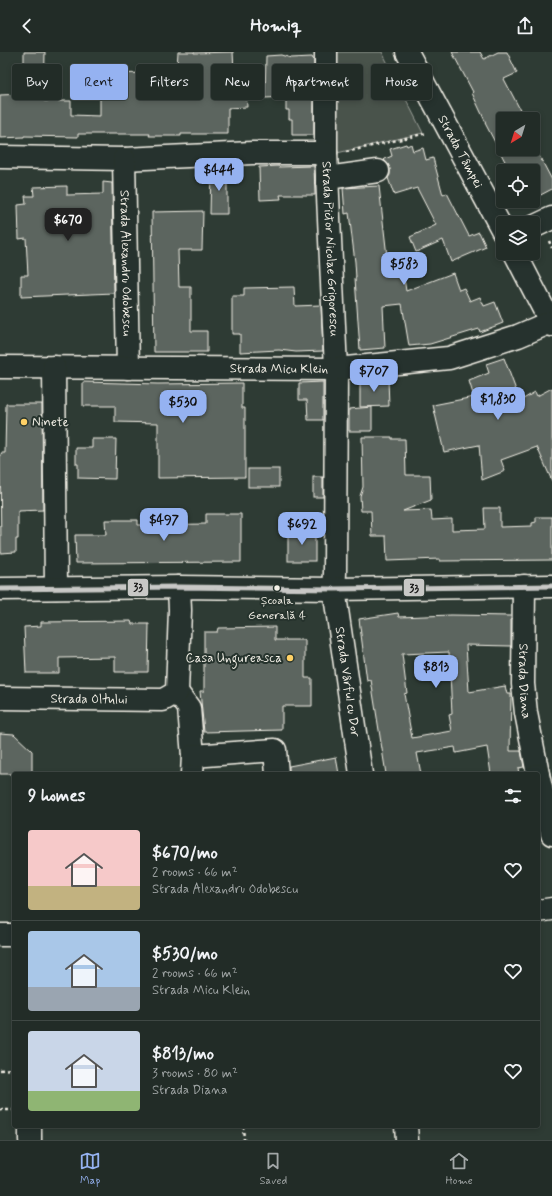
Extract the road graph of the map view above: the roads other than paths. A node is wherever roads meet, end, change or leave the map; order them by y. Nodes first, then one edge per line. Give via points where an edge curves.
1 (326, 52) edge
2 (407, 52) edge
3 (326, 153) junction
4 (0, 157) edge
5 (124, 159) junction
6 (378, 171) dead end
7 (328, 178) junction
8 (496, 218) edge
9 (552, 218) edge
10 (540, 224) edge
11 (519, 260) edge
12 (551, 323) edge
13 (0, 367) edge
14 (54, 367) junction
15 (128, 368) junction
16 (336, 369) junction
17 (524, 586) junction
18 (552, 586) edge
19 (179, 587) junction
20 (0, 588) edge
21 (56, 588) junction
22 (334, 589) junction
23 (176, 692) junction
24 (0, 698) edge
25 (192, 765) edge
26 (277, 772) edge
27 (361, 772) edge
28 (538, 772) edge
29 (540, 786) edge
30 (546, 822) edge
31 (552, 909) edge
32 (540, 911) edge
33 (0, 935) edge
34 (12, 935) edge
35 (30, 1128) edge
36 (406, 1128) edge
37 (30, 1140) edge
38 (407, 1140) edge

1 - 3 street, Strada Pictor Nicolae Grigorescu
2 - 8 street, Strada Tâmpei
3 - 5 street via 252,153
3 - 7 street, Strada Pictor Nicolae Grigorescu
4 - 5 street
5 - 15 street, Strada Alexandru Odobescu
6 - 7 street
7 - 16 street, Strada Pictor Nicolae Grigorescu
9 - 10 street
11 - 12 street
12 - 16 street, Strada Micu Klein via 449,358
13 - 14 street, Strada Micu Klein
14 - 15 street, Strada Micu Klein
14 - 21 street
15 - 16 street, Strada Micu Klein
16 - 22 street, Strada Pictor Nicolae Grigorescu
17 - 18 street
17 - 22 street
17 - 28 street, Strada Diana via 522,684
19 - 21 street
19 - 22 street
19 - 23 street
20 - 21 street
22 - 27 street, Strada Vârful cu Dor
23 - 24 street, Strada Oltului via 163,700
23 - 25 street via 189,708
25 - 26 street via 275,750
29 - 30 street, Strada Diana
31 - 32 street
33 - 34 street
35 - 37 street
36 - 38 street

